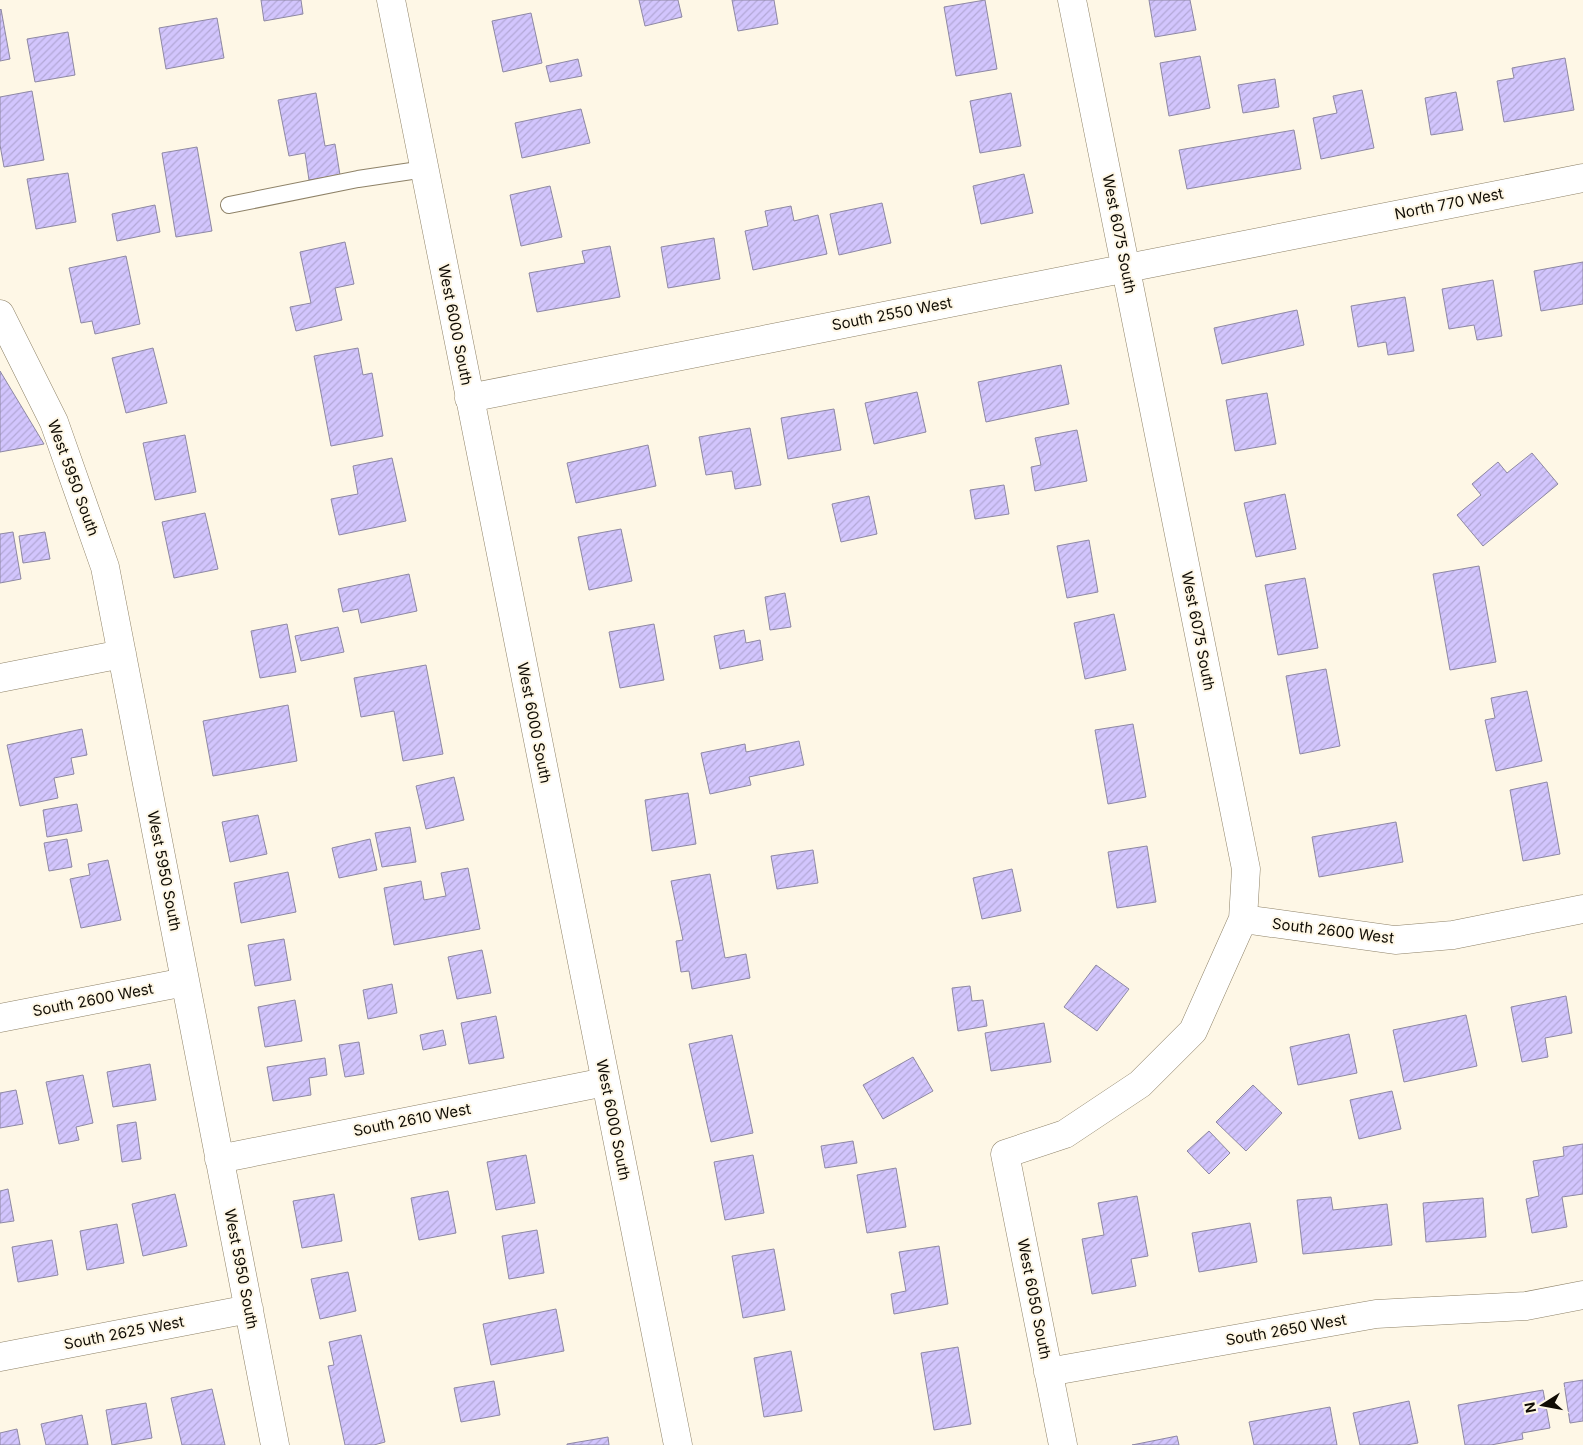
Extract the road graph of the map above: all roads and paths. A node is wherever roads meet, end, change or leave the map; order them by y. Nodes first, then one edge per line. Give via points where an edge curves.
1 (391, 0) edge
2 (1072, 0) edge
3 (425, 169) junction
4 (1583, 178) edge
5 (229, 205) dead end
6 (1315, 231) joint
7 (1126, 268) junction
8 (0, 314) edge
9 (469, 398) junction
10 (122, 654) junction
11 (0, 678) edge
12 (1583, 909) edge
13 (1243, 919) junction
14 (185, 982) junction
15 (0, 1018) edge
16 (605, 1082) junction
17 (1005, 1154) joint
18 (219, 1159) junction
19 (1583, 1295) edge
20 (249, 1309) junction
21 (0, 1357) edge
22 (1048, 1372) junction
23 (275, 1445) edge
24 (678, 1445) edge
25 (1063, 1445) edge

1 - 3 street, West 6000 South
2 - 7 street, West 6075 South
3 - 5 lane
3 - 9 street, West 6000 South
4 - 6 street, North 770 West
6 - 7 street, South 2550 West
7 - 9 street, South 2550 West
7 - 13 street, West 6075 South via 1246,868
8 - 10 street, West 5950 South via 57,431 105,567
9 - 16 street, West 6000 South
10 - 11 street
10 - 14 street, West 5950 South
12 - 13 street, South 2600 West via 1453,934 1395,940
13 - 17 street, West 6075 South via 1193,1031 1140,1084 1065,1134
14 - 15 street, South 2600 West
14 - 18 street, West 5950 South
16 - 18 street, South 2610 West
16 - 24 street, West 6000 South
17 - 22 street, West 6050 South
18 - 20 street, West 5950 South
19 - 22 street, South 2650 West via 1526,1306 1376,1314
20 - 21 street, South 2625 West
20 - 23 street, West 5950 South
22 - 25 street, West 6050 South

